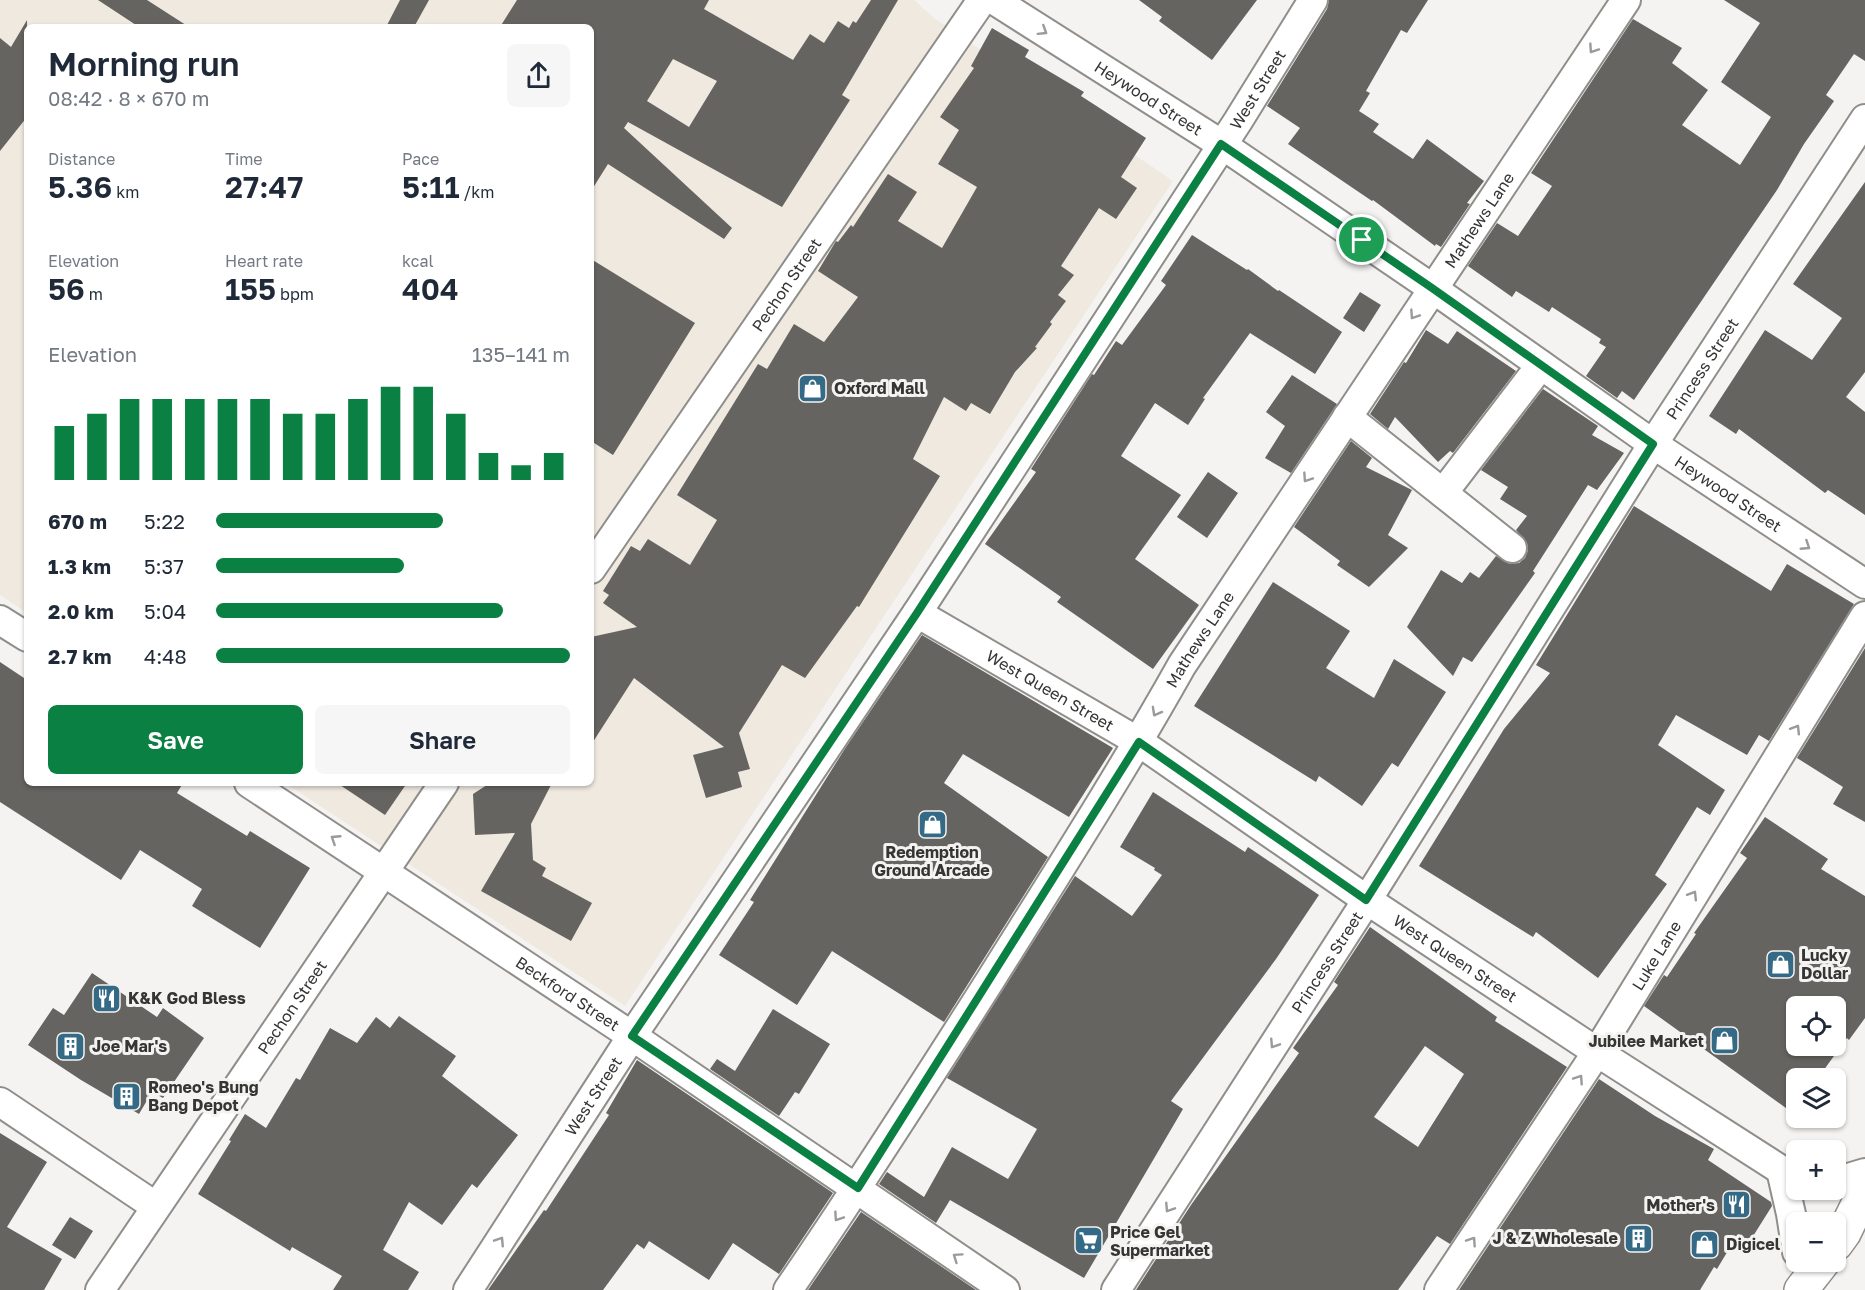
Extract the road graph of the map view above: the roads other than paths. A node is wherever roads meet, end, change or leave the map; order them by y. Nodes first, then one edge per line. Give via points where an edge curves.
1 (982, 0) edge
2 (994, 0) edge
3 (1313, 0) edge
4 (1626, 0) edge
5 (1865, 118) edge
6 (1221, 144) junction
7 (1432, 288) junction
8 (1541, 365) junction
9 (1347, 417) junction
10 (1653, 444) junction
11 (1443, 493) junction
12 (1512, 548) dead end
13 (594, 565) edge
14 (1865, 585) edge
15 (917, 613) junction
16 (1865, 616) edge
17 (0, 620) edge
18 (24, 635) edge
19 (1139, 742) junction
20 (254, 786) edge
21 (442, 786) edge
22 (384, 871) junction
23 (1366, 900) junction
24 (632, 1036) junction
25 (1597, 1053) junction
26 (0, 1102) edge
27 (1786, 1170) edge
28 (1865, 1173) edge
29 (1846, 1179) edge
30 (858, 1188) junction
31 (1865, 1190) edge
32 (155, 1206) junction
33 (1846, 1229) edge
34 (1799, 1272) edge
35 (1815, 1272) edge
36 (100, 1290) edge
37 (468, 1290) edge
38 (788, 1290) edge
39 (1005, 1290) edge
40 (1116, 1290) edge
41 (1439, 1290) edge
42 (1801, 1290) edge

1 - 13 street, Pechon Street
2 -> 6 street, Heywood Street
3 - 6 street, West Street
4 -> 7 street, Mathews Lane
5 - 10 street, Princess Street
6 - 7 street, Heywood Street
6 - 15 street, West Street
7 - 8 street, Heywood Street
7 -> 9 street, Mathews Lane
8 - 10 street, Heywood Street
8 - 11 street
9 - 11 street
9 -> 19 street, Mathews Lane via 1182,666
10 -> 14 street, Heywood Street
10 - 23 street, Princess Street
11 - 12 street
15 - 19 street, West Queen Street
15 - 24 street, West Street
25 -> 16 street, Luke Lane
17 - 18 street
19 - 23 street, West Queen Street
19 - 30 street, Mathews Lane
22 -> 20 street, Beckford Street
21 - 22 street, Pechon Street
22 - 24 street, Beckford Street
22 - 32 street, Pechon Street
23 - 25 street, West Queen Street
23 -> 40 street, Princess Street
24 - 30 street, Beckford Street
37 -> 24 street, West Street
25 - 27 street, West Queen Street
41 -> 25 street, Luke Lane
26 - 32 street
28 - 29 street
30 -> 38 street, Mathews Lane
39 -> 30 street, Beckford Street
31 - 33 street
32 - 36 street, Pechon Street
34 - 42 street
35 - 42 street

